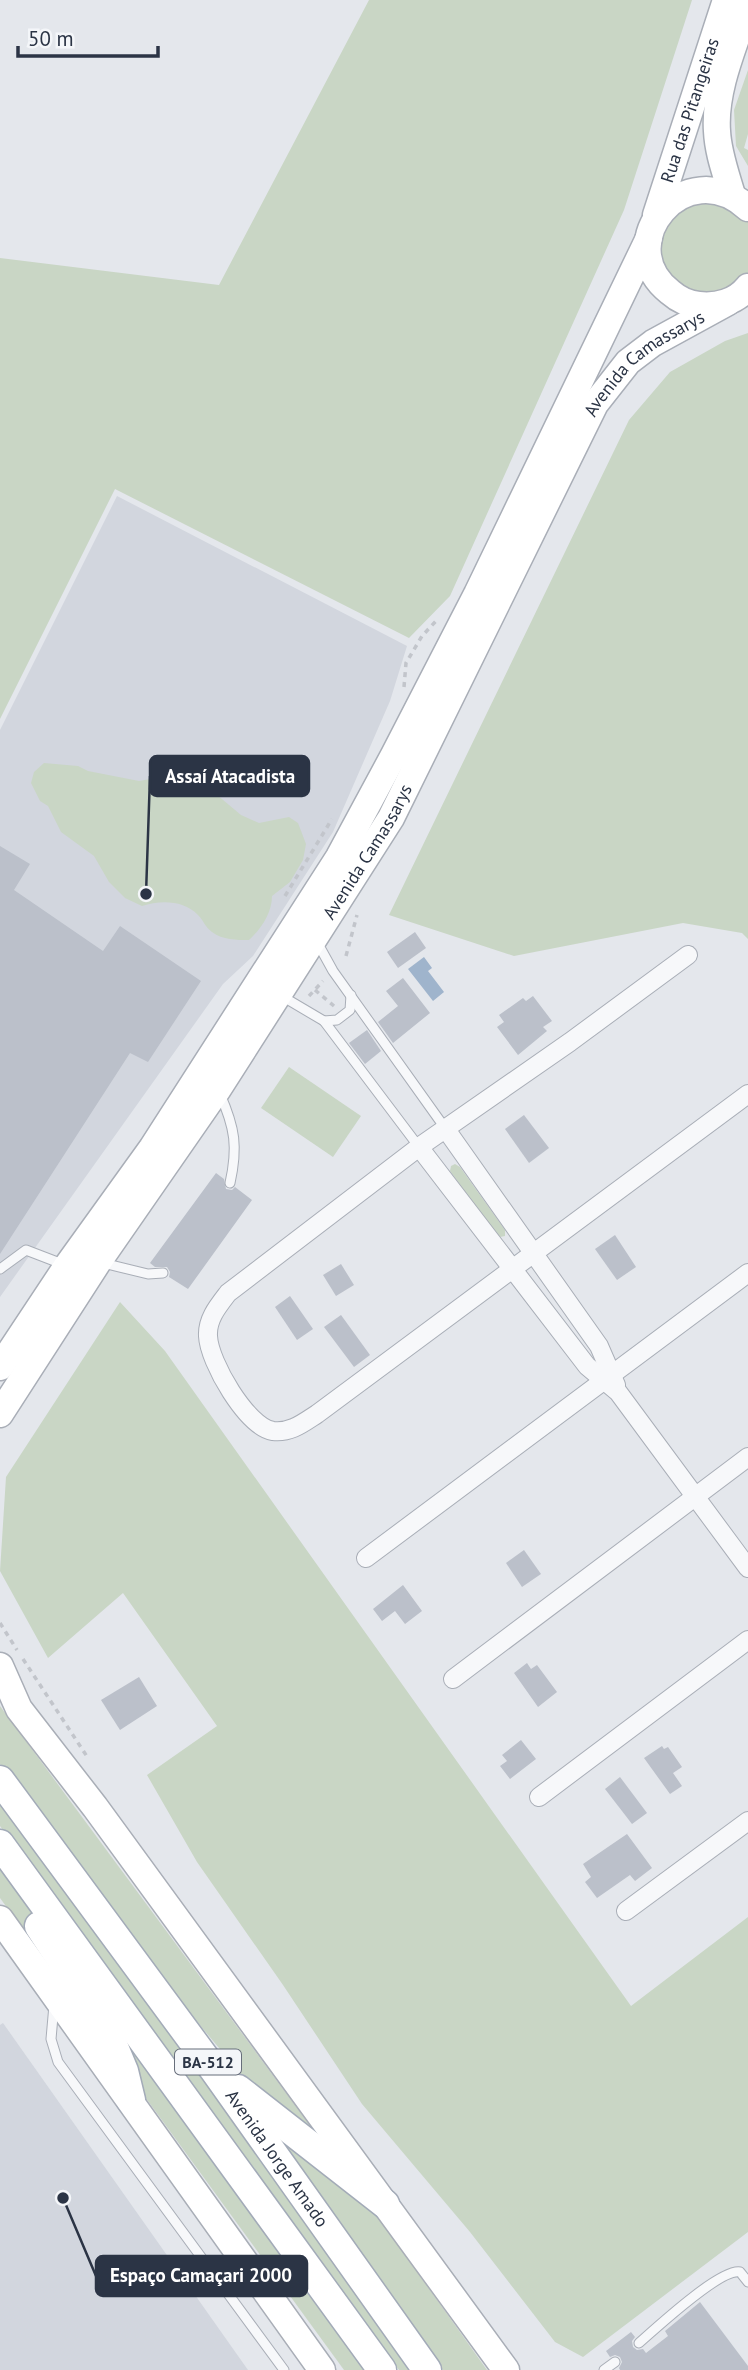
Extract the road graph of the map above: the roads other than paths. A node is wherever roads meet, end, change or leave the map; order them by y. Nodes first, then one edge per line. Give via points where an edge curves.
1 (726, 0) edge
2 (748, 4) edge
3 (740, 202) edge
4 (652, 230) junction
5 (742, 293) edge
6 (314, 937) junction
7 (688, 955) dead end
8 (278, 994) junction
9 (351, 995) junction
10 (324, 1021) junction
11 (218, 1089) junction
12 (748, 1094) edge
13 (445, 1128) junction
14 (419, 1147) junction
15 (230, 1183) dead end
16 (534, 1253) junction
17 (98, 1262) junction
18 (67, 1266) junction
19 (0, 1269) edge
20 (512, 1269) junction
21 (163, 1273) dead end
22 (748, 1273) edge
23 (0, 1367) edge
24 (611, 1382) junction
25 (0, 1414) edge
26 (748, 1457) edge
27 (695, 1496) junction
28 (366, 1558) dead end
29 (748, 1568) edge
30 (748, 1640) edge
31 (0, 1666) edge
32 (453, 1679) dead end
33 (0, 1685) edge
34 (19, 1709) junction
35 (0, 1780) edge
36 (539, 1797) dead end
37 (748, 1821) edge
38 (8, 1854) edge
39 (626, 1911) dead end
40 (0, 1919) edge
41 (8, 1938) edge
42 (55, 1993) junction
43 (214, 2070) junction
44 (131, 2100) junction
45 (385, 2204) junction
46 (748, 2282) edge
47 (639, 2343) dead end
48 (615, 2362) dead end
49 (284, 2370) edge
50 (321, 2370) edge
51 (382, 2370) edge
52 (427, 2370) edge
53 (506, 2370) edge
54 (604, 2370) edge

1 - 4 street, Rua das Pitangeiras
2 - 3 street, Rua das Pitangeiras via 718,101 716,130
3 - 4 street via 714,190 696,190 665,206
4 - 5 street via 648,256 663,287 677,298 711,306
4 - 18 street, Avenida Camassarys via 477,594 345,846 152,1148
5 - 6 street, Avenida Camassarys via 653,343 628,362 595,404 391,818
6 - 8 street, Avenida Camassarys
6 - 9 lane
7 - 13 street
8 - 10 lane
8 - 11 street, Avenida Camassarys
9 - 10 lane via 350,1010 337,1020
9 - 13 lane
10 - 14 lane
11 - 15 lane via 234,1130
11 - 17 street, Avenida Camassarys
12 - 16 street
13 - 14 street
13 - 16 street
14 - 20 street
14 - 20 street via 228,1293 212,1315 207,1334 212,1357 256,1424 276,1431 303,1423
16 - 20 street
16 - 24 street via 599,1346
17 - 21 lane
17 - 25 street, Avenida Camassarys
18 - 19 lane via 26,1250
18 - 23 street, Avenida Camassarys
20 - 24 street via 587,1366
22 - 24 street
24 - 27 street
24 - 28 street
26 - 27 street
27 - 29 street
27 - 32 street
30 - 36 street
31 - 34 street
33 - 34 street
34 - 45 street
35 - 43 main road, Avenida Jorge Amado / BA-512
37 - 39 street
38 - 44 main road via 43,1934 107,2030
38 - 51 main road, BA-512
40 - 41 street
41 - 42 street
42 - 44 street
42 - 49 lane via 51,2039 58,2062
43 - 45 main road
43 - 52 main road, Avenida Jorge Amado / BA-512
44 - 50 street
45 - 53 street
46 - 47 lane via 740,2272 728,2273
48 - 54 lane

